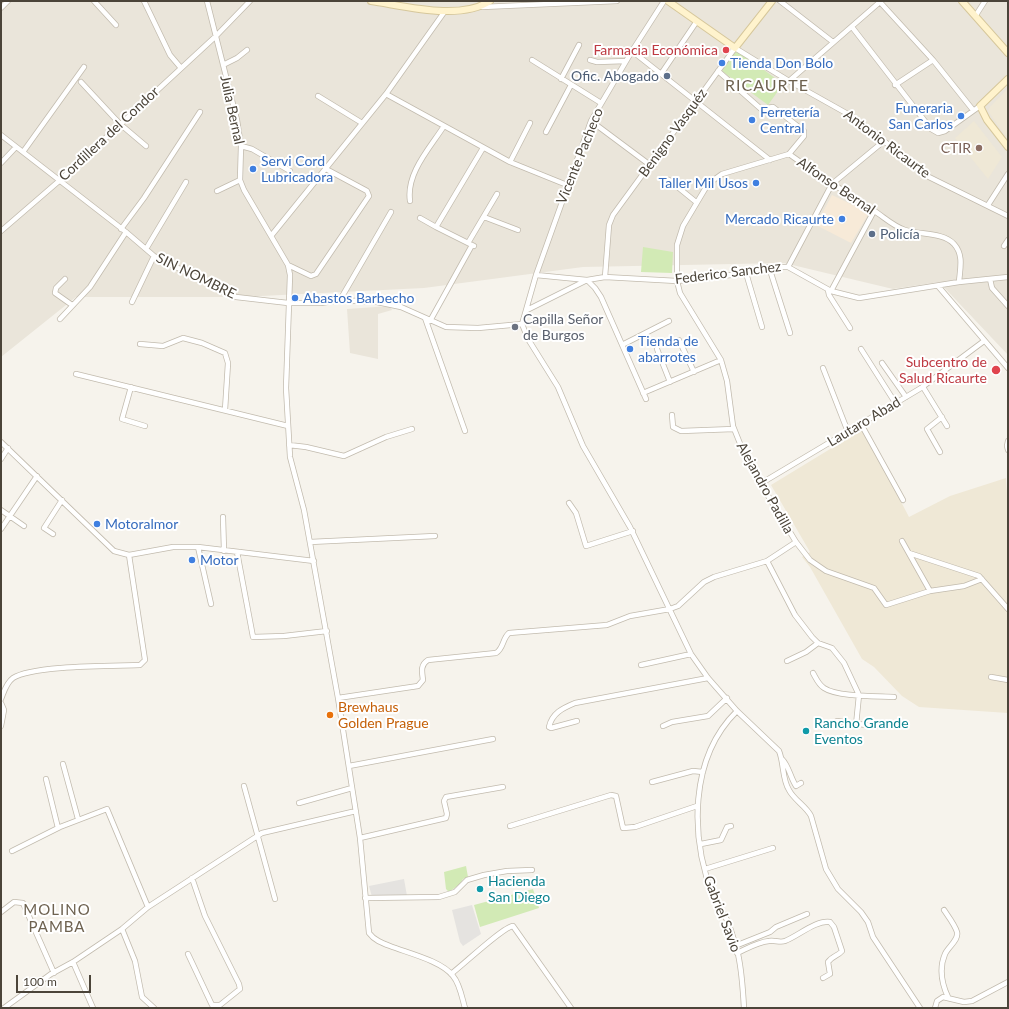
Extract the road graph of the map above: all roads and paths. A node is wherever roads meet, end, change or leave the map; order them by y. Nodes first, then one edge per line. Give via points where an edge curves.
1 (8, 1) edge
2 (94, 1) edge
3 (144, 1) edge
4 (207, 1) edge
5 (250, 1) edge
6 (371, 1) edge
7 (490, 1) edge
8 (617, 1) edge
9 (664, 1) edge
10 (668, 1) edge
11 (772, 1) edge
12 (780, 1) edge
13 (880, 1) edge
14 (962, 1) edge
15 (985, 1) edge
16 (482, 6) junction
17 (1, 8) edge
18 (445, 11) junction
19 (976, 15) junction
20 (697, 22) junction
21 (116, 25) dead end
22 (852, 27) junction
23 (216, 36) junction
24 (833, 42) junction
25 (579, 45) dead end
26 (735, 48) junction
27 (247, 50) dead end
28 (632, 51) junction
29 (1008, 53) edge
30 (532, 60) dead end
31 (590, 60) dead end
32 (933, 60) junction
33 (626, 61) junction
34 (223, 64) junction
35 (84, 67) dead end
36 (180, 68) junction
37 (718, 72) junction
38 (662, 74) junction
39 (561, 78) junction
40 (1008, 79) edge
41 (789, 81) junction
42 (81, 82) dead end
43 (571, 85) junction
44 (895, 85) junction
45 (386, 94) junction
46 (318, 96) dead end
47 (696, 102) junction
48 (601, 104) junction
49 (980, 106) junction
50 (973, 110) junction
51 (200, 112) dead end
52 (591, 120) junction
53 (362, 123) junction
54 (530, 123) dead end
55 (120, 124) junction
56 (444, 126) junction
57 (546, 132) dead end
58 (1, 135) edge
59 (884, 141) junction
60 (146, 146) dead end
61 (241, 146) junction
62 (16, 147) junction
63 (1008, 147) edge
64 (483, 148) junction
65 (23, 152) junction
66 (789, 154) junction
67 (770, 160) junction
68 (510, 162) junction
69 (1, 164) edge
70 (650, 165) junction
71 (326, 169) junction
72 (290, 170) dead end
73 (1008, 174) edge
74 (240, 180) junction
75 (669, 180) dead end
76 (59, 181) junction
77 (186, 182) dead end
78 (832, 184) junction
79 (567, 185) junction
80 (217, 191) dead end
81 (497, 194) dead end
82 (410, 201) dead end
83 (696, 202) junction
84 (988, 205) junction
85 (874, 211) junction
86 (391, 212) dead end
87 (1008, 216) edge
88 (484, 217) junction
89 (420, 218) dead end
90 (436, 227) junction
91 (1, 230) edge
92 (124, 230) junction
93 (518, 230) dead end
94 (271, 236) junction
95 (1008, 240) edge
96 (471, 245) junction
97 (1004, 246) dead end
98 (146, 249) junction
99 (154, 256) junction
100 (288, 265) junction
101 (770, 267) junction
102 (788, 267) junction
103 (746, 273) junction
104 (536, 275) junction
105 (605, 277) junction
106 (1008, 277) edge
107 (65, 279) dead end
108 (990, 279) junction
109 (587, 280) junction
110 (676, 281) junction
111 (959, 282) junction
112 (938, 286) junction
113 (830, 291) junction
114 (340, 300) junction
115 (132, 302) dead end
116 (288, 303) junction
117 (72, 305) junction
118 (1008, 306) edge
119 (527, 310) junction
120 (425, 318) junction
121 (60, 319) dead end
122 (430, 321) junction
123 (669, 321) dead end
124 (522, 324) junction
125 (762, 327) dead end
126 (850, 328) dead end
127 (790, 333) dead end
128 (679, 340) dead end
129 (984, 341) junction
130 (140, 344) dead end
131 (622, 345) junction
132 (657, 349) dead end
133 (861, 349) dead end
134 (721, 360) junction
135 (882, 362) dead end
136 (823, 368) dead end
137 (1008, 368) edge
138 (694, 372) junction
139 (76, 374) dead end
140 (670, 382) junction
141 (131, 387) junction
142 (923, 387) junction
143 (643, 393) junction
144 (906, 397) junction
145 (646, 399) dead end
146 (896, 404) junction
147 (226, 410) junction
148 (672, 415) dead end
149 (942, 417) junction
150 (861, 424) junction
151 (145, 426) dead end
152 (288, 426) junction
153 (947, 426) dead end
154 (734, 428) junction
155 (412, 429) dead end
156 (465, 431) dead end
157 (848, 432) junction
158 (1008, 441) edge
159 (1, 442) edge
160 (289, 445) junction
161 (8, 448) junction
162 (1008, 450) edge
163 (940, 452) dead end
164 (1, 458) edge
165 (37, 476) junction
166 (760, 484) junction
167 (62, 500) junction
168 (903, 500) dead end
169 (569, 503) dead end
170 (1, 510) edge
171 (10, 516) junction
172 (223, 517) dead end
173 (24, 526) dead end
174 (1, 529) edge
175 (632, 531) junction
176 (53, 534) dead end
177 (435, 536) dead end
178 (902, 541) dead end
179 (310, 542) junction
180 (796, 542) junction
181 (198, 547) junction
182 (224, 551) junction
183 (237, 552) junction
184 (909, 553) junction
185 (129, 554) junction
186 (314, 561) junction
187 (767, 561) junction
188 (982, 579) junction
189 (930, 591) junction
190 (211, 604) dead end
191 (670, 609) junction
192 (1008, 609) edge
193 (327, 631) junction
194 (818, 643) junction
195 (691, 654) junction
196 (787, 661) dead end
197 (641, 665) dead end
198 (813, 673) dead end
199 (991, 677) dead end
200 (708, 678) junction
201 (1008, 680) edge
202 (859, 695) junction
203 (894, 697) dead end
204 (338, 698) junction
205 (727, 698) junction
206 (1, 699) edge
207 (1, 703) edge
208 (737, 711) junction
209 (577, 721) dead end
210 (837, 722) dead end
211 (856, 725) junction
212 (899, 725) dead end
213 (1, 726) edge
214 (663, 726) dead end
215 (493, 739) dead end
216 (782, 759) junction
217 (62, 764) dead end
218 (349, 766) junction
219 (703, 772) junction
220 (46, 780) dead end
221 (652, 782) dead end
222 (801, 783) dead end
223 (244, 786) dead end
224 (503, 787) dead end
225 (352, 788) junction
226 (299, 803) dead end
227 (697, 806) junction
228 (356, 811) junction
229 (78, 819) junction
230 (510, 826) dead end
231 (731, 826) dead end
232 (58, 828) junction
233 (259, 835) junction
234 (360, 838) junction
235 (701, 844) junction
236 (773, 848) dead end
237 (12, 851) dead end
238 (705, 869) junction
239 (532, 870) dead end
240 (192, 878) junction
241 (365, 898) junction
242 (275, 899) dead end
243 (148, 907) junction
244 (944, 910) dead end
245 (1, 912) edge
246 (807, 914) dead end
247 (122, 929) junction
248 (735, 946) junction
249 (737, 953) junction
250 (188, 954) dead end
251 (73, 962) junction
252 (54, 974) junction
253 (451, 974) junction
254 (823, 978) dead end
255 (1008, 982) edge
256 (948, 997) junction
257 (4, 1008) edge
258 (92, 1008) edge
259 (154, 1008) edge
260 (465, 1008) edge
261 (571, 1008) edge
262 (744, 1008) edge
263 (920, 1008) edge
264 (935, 1008) edge

1 - 17 street
2 - 21 street
3 - 36 street via 170,55
4 - 23 street, Julia Bernal
5 - 23 street, Cordillera del Condor
6 - 18 main road
7 - 16 main road
8 - 16 street
9 - 28 street, Vicente Pacheco
10 - 20 main road, Antonio Ricaurte
11 - 26 main road, Benigno Vasquéz
12 - 24 street
13 - 22 street
13 - 32 street
14 - 19 main road
15 - 19 street
16 - 18 main road via 458,12
18 - 45 street
19 - 29 main road
20 - 26 main road, Antonio Ricaurte
20 - 38 street
22 - 24 street
22 - 44 street
23 - 34 street, Julia Bernal
23 - 36 street, Cordillera del Condor
24 - 41 street
25 - 39 street
26 - 37 street, Benigno Vasquéz
26 - 41 street, Antonio Ricaurte
27 - 34 street
28 - 33 street, Vicente Pacheco
28 - 38 street
30 - 39 street
31 - 33 street
32 - 44 street
32 - 50 street
33 - 48 street, Vicente Pacheco
34 - 61 street, Julia Bernal
35 - 65 street
36 - 55 street, Cordillera del Condor
37 - 47 street, Benigno Vasquéz
37 - 66 street via 761,109 773,107 804,131 804,136
38 - 47 street
39 - 43 street
40 - 49 main road
41 - 59 street, Antonio Ricaurte via 855,118
42 - 55 street
43 - 48 street
43 - 57 street
44 - 50 street via 931,129 938,133 945,131
45 - 53 street
45 - 56 street
46 - 53 street
47 - 67 street
47 - 70 street, Benigno Vasquéz
48 - 52 street, Vicente Pacheco
49 - 50 street
49 - 63 main road via 987,120
51 - 92 street
52 - 70 street
52 - 79 street, Vicente Pacheco
53 - 71 street
54 - 68 street
55 - 60 street
55 - 76 street, Cordillera del Condor
56 - 64 street
56 - 82 street via 414,174 409,186
58 - 62 street, SIN NOMBRE
59 - 78 street
59 - 84 street, Antonio Ricaurte via 929,177
61 - 72 street
61 - 74 street, Julia Bernal
62 - 65 street, SIN NOMBRE
62 - 69 street
64 - 68 street
64 - 90 street
65 - 76 street, SIN NOMBRE
66 - 67 street, Alfonso Bernal
66 - 78 street, Alfonso Bernal
67 - 83 street, Alejandro Padilla via 722,174 708,184
68 - 79 street
70 - 105 street, Benigno Vasquéz via 611,220
71 - 94 street
71 - 100 street via 366,191 369,196 314,276
73 - 84 street
74 - 80 street
74 - 94 street
75 - 83 street
76 - 91 street, Cordillera del Condor
76 - 92 street, SIN NOMBRE
77 - 98 street
78 - 85 street, Alfonso Bernal
78 - 102 street
79 - 104 street, Vicente Pacheco
81 - 88 street
83 - 110 street, Alejandro Padilla via 683,226 677,245
84 - 87 street, Antonio Ricaurte
85 - 111 street, Alfonso Bernal via 904,230 951,241 960,253
85 - 113 street
86 - 114 street
88 - 93 street
88 - 96 street
89 - 90 street
90 - 96 street
92 - 98 street, SIN NOMBRE
92 - 117 street via 96,280
94 - 100 street
95 - 97 street
96 - 122 street
98 - 99 street, SIN NOMBRE
99 - 115 street
99 - 116 street, SIN NOMBRE via 236,297
100 - 116 street
101 - 102 street, Federico Sanchez
101 - 103 street, Federico Sanchez
101 - 127 street
102 - 113 street, Federico Sanchez
103 - 110 street, Federico Sanchez
103 - 125 street
104 - 109 street, Federico Sanchez
104 - 119 street, Vicente Pacheco
105 - 109 street, Federico Sanchez
105 - 110 street, Federico Sanchez
106 - 108 street, Federico Sanchez
107 - 117 street via 56,288 55,293
108 - 111 street, Federico Sanchez
108 - 118 street via 992,288
109 - 119 street
109 - 131 street via 601,297
110 - 134 street, Alejandro Padilla via 685,302
111 - 112 street, Federico Sanchez
112 - 113 street, Federico Sanchez via 859,298
112 - 129 street
113 - 126 street via 829,295
114 - 116 street, SIN NOMBRE via 321,304
114 - 120 street, SIN NOMBRE via 393,305
116 - 152 street
117 - 121 street
119 - 124 street, Vicente Pacheco
120 - 122 street, SIN NOMBRE
120 - 156 street
122 - 124 street, SIN NOMBRE via 446,327 459,328
123 - 131 street
124 - 175 street via 528,339 558,387 583,446
128 - 138 street
129 - 137 street
129 - 142 street, Lautaro Abad
130 - 147 street via 163,346 183,338 225,353 228,363
131 - 143 street
132 - 140 street
133 - 146 street
134 - 138 street
134 - 154 street, Alejandro Padilla
135 - 144 street
136 - 157 street
138 - 140 street
139 - 141 street
140 - 143 street
141 - 147 street
141 - 151 street via 122,419
142 - 144 street, Lautaro Abad
142 - 149 street
143 - 145 street
144 - 146 street, Lautaro Abad
146 - 150 street, Lautaro Abad
147 - 152 street
148 - 154 street via 673,427 681,431
149 - 153 street
149 - 163 street via 927,429
150 - 157 street, Lautaro Abad
150 - 168 street
152 - 160 street
154 - 166 street, Alejandro Padilla
155 - 160 street via 386,437 344,456
157 - 166 street, Lautaro Abad
158 - 162 street
159 - 161 street
160 - 179 street
161 - 164 street
161 - 165 street
165 - 167 street
165 - 171 street
166 - 180 street, Alejandro Padilla
167 - 176 street via 44,528
167 - 185 street via 114,551
169 - 175 street via 576,513 586,546
170 - 171 street
171 - 173 street
171 - 174 street
172 - 182 street
175 - 191 street
177 - 179 street
178 - 184 street
179 - 186 street
180 - 187 street, Alejandro Padilla
180 - 189 street via 810,560 826,571 874,588 886,605
181 - 182 street
181 - 185 street via 173,546
181 - 190 street
182 - 183 street
183 - 186 street
183 - 193 street via 253,637
184 - 188 street via 976,574
184 - 189 street
185 - 206 street via 146,660 144,664 41,670 11,679
186 - 193 street
187 - 191 street, Alejandro Padilla via 714,577 698,587 678,606
187 - 194 street via 795,615
188 - 189 street via 964,586
188 - 192 street
191 - 195 street
191 - 204 street via 630,616 607,625 509,633 501,650 496,652 428,660 422,668 423,680 418,686
193 - 204 street
194 - 196 street
194 - 202 street via 829,646 840,658
195 - 197 street
195 - 200 street
198 - 202 street via 825,689
199 - 201 street
200 - 205 street
200 - 209 street via 576,703 559,711 549,727
202 - 203 street
202 - 211 street
204 - 218 street
205 - 208 street
205 - 214 street via 708,716
207 - 213 street via 4,710
208 - 216 street via 779,751
208 - 219 street, Gabriel Savio via 726,723 710,750
210 - 211 street
211 - 212 street
215 - 218 street
216 - 222 street via 796,786
216 - 263 street via 789,791 811,816 826,869 838,889 868,922 873,937
217 - 229 street
218 - 225 street
219 - 221 street via 693,771
219 - 227 street, Gabriel Savio
220 - 232 street
223 - 233 street
224 - 234 street via 446,797 446,818
225 - 226 street
225 - 228 street
227 - 230 street via 624,828 616,796 610,795
227 - 235 street, Gabriel Savio
228 - 233 street
228 - 234 street
229 - 232 street
229 - 243 street via 108,810
231 - 235 street via 726,828 721,840
232 - 237 street
233 - 240 street
233 - 242 street
234 - 241 street
235 - 238 street, Gabriel Savio
236 - 238 street
238 - 248 street, Gabriel Savio via 713,897 728,922
239 - 241 street via 484,875 467,880 455,892 439,897
240 - 243 street
240 - 250 street via 205,916 240,984 240,989 220,1006 212,1005
241 - 253 street via 368,927 372,938 437,962
243 - 247 street
244 - 256 street via 957,932 957,937 946,953 941,967 944,989
245 - 252 street via 14,902 23,903
246 - 248 street
247 - 251 street
247 - 259 street via 134,962 142,997
248 - 249 street, Gabriel Savio
249 - 254 street via 760,942 782,942 816,925 830,922 842,950 828,962 830,974
249 - 262 street, Gabriel Savio via 742,972
251 - 252 street
251 - 258 street
252 - 257 street
253 - 260 street
253 - 261 street via 468,962 483,946 513,926
255 - 256 street via 972,1001 964,1002
256 - 264 street via 940,998

